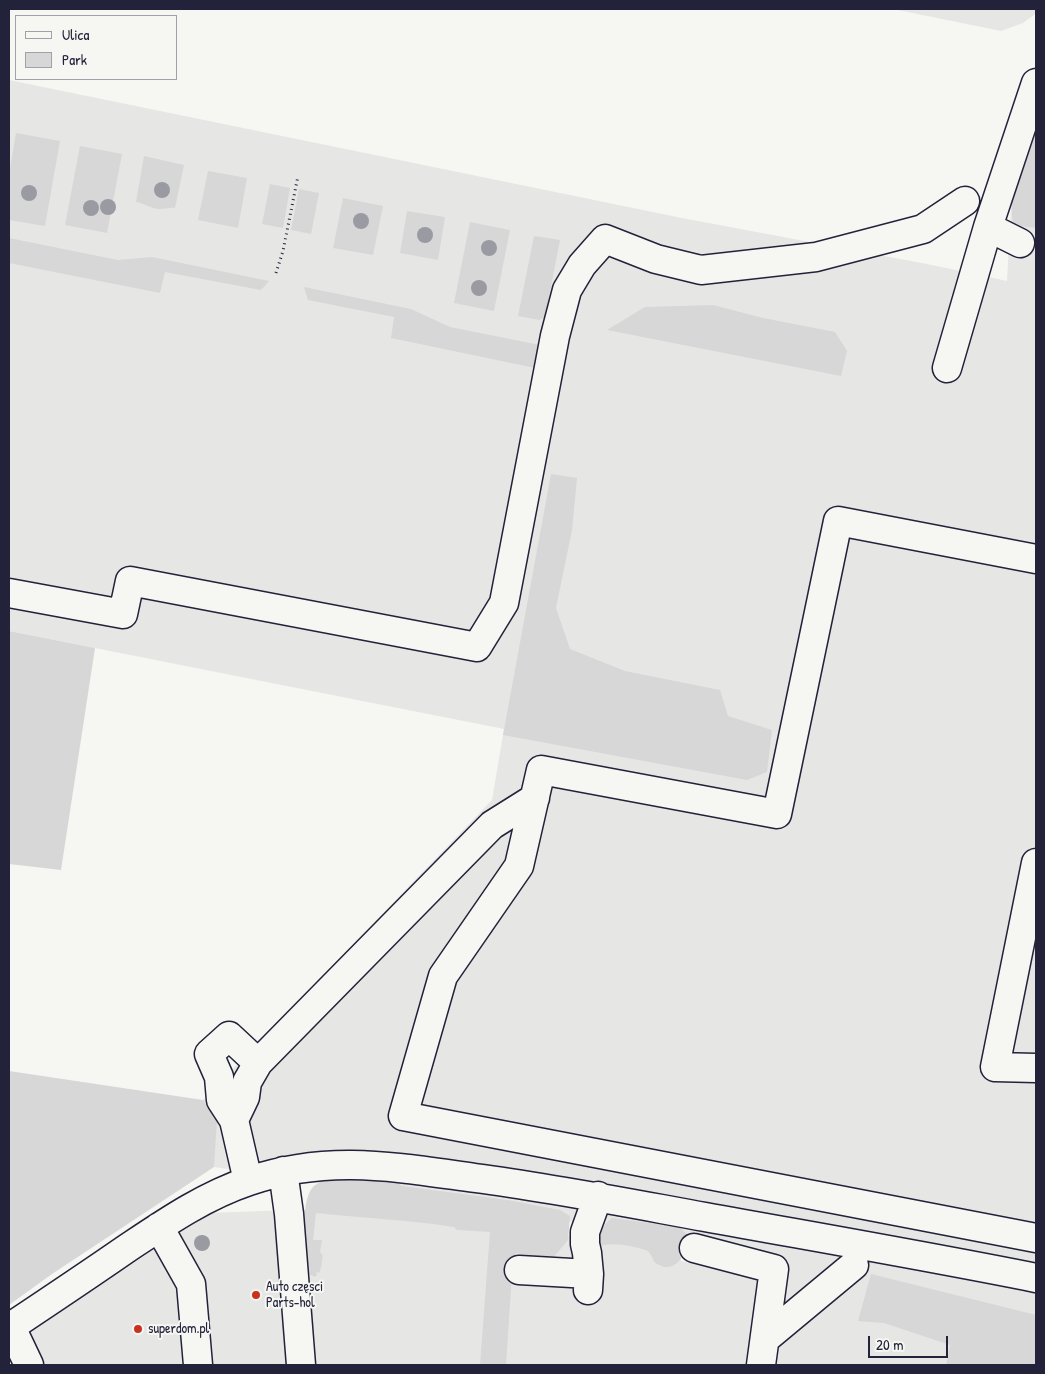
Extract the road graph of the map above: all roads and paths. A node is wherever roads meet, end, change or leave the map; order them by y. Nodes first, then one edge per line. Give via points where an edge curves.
1 (1036, 83) edge
2 (298, 176) dead end
3 (965, 201) dead end
4 (988, 227) junction
5 (1020, 243) dead end
6 (276, 273) dead end
7 (946, 368) dead end
8 (1036, 559) edge
9 (9, 593) edge
10 (534, 798) junction
11 (1036, 863) edge
12 (258, 1062) junction
13 (1036, 1068) edge
14 (234, 1120) junction
15 (283, 1171) junction
16 (248, 1181) junction
17 (598, 1196) junction
18 (159, 1227) junction
19 (1036, 1238) edge
20 (694, 1248) dead end
21 (854, 1265) dead end
22 (519, 1270) dead end
23 (1036, 1278) edge
24 (10, 1328) edge
25 (765, 1339) junction
26 (29, 1365) edge
27 (198, 1365) edge
28 (301, 1365) edge
29 (761, 1365) edge

1 - 4 lane
2 - 6 path
3 - 9 lane via 923,229 816,257 701,270 656,259 605,239 582,264 567,290 555,336 504,603 477,647 130,581 124,614
4 - 5 lane
4 - 7 lane
8 - 10 lane via 838,521 777,814 541,770
10 - 12 lane via 492,825
10 - 19 lane via 519,866 443,976 403,1116
11 - 13 lane via 995,1066
12 - 14 lane via 247,1082 245,1097
12 - 14 lane via 229,1036 209,1054 218,1077 221,1100
14 - 16 lane
15 - 16 lane
15 - 17 lane via 330,1164 373,1165
15 - 28 lane via 302,1281
16 - 18 lane via 204,1200
17 - 22 lane via 585,1232 588,1282
17 - 23 lane
18 - 24 lane
18 - 27 lane via 191,1284
20 - 25 lane via 774,1269
21 - 25 lane
24 - 26 lane
25 - 29 lane

